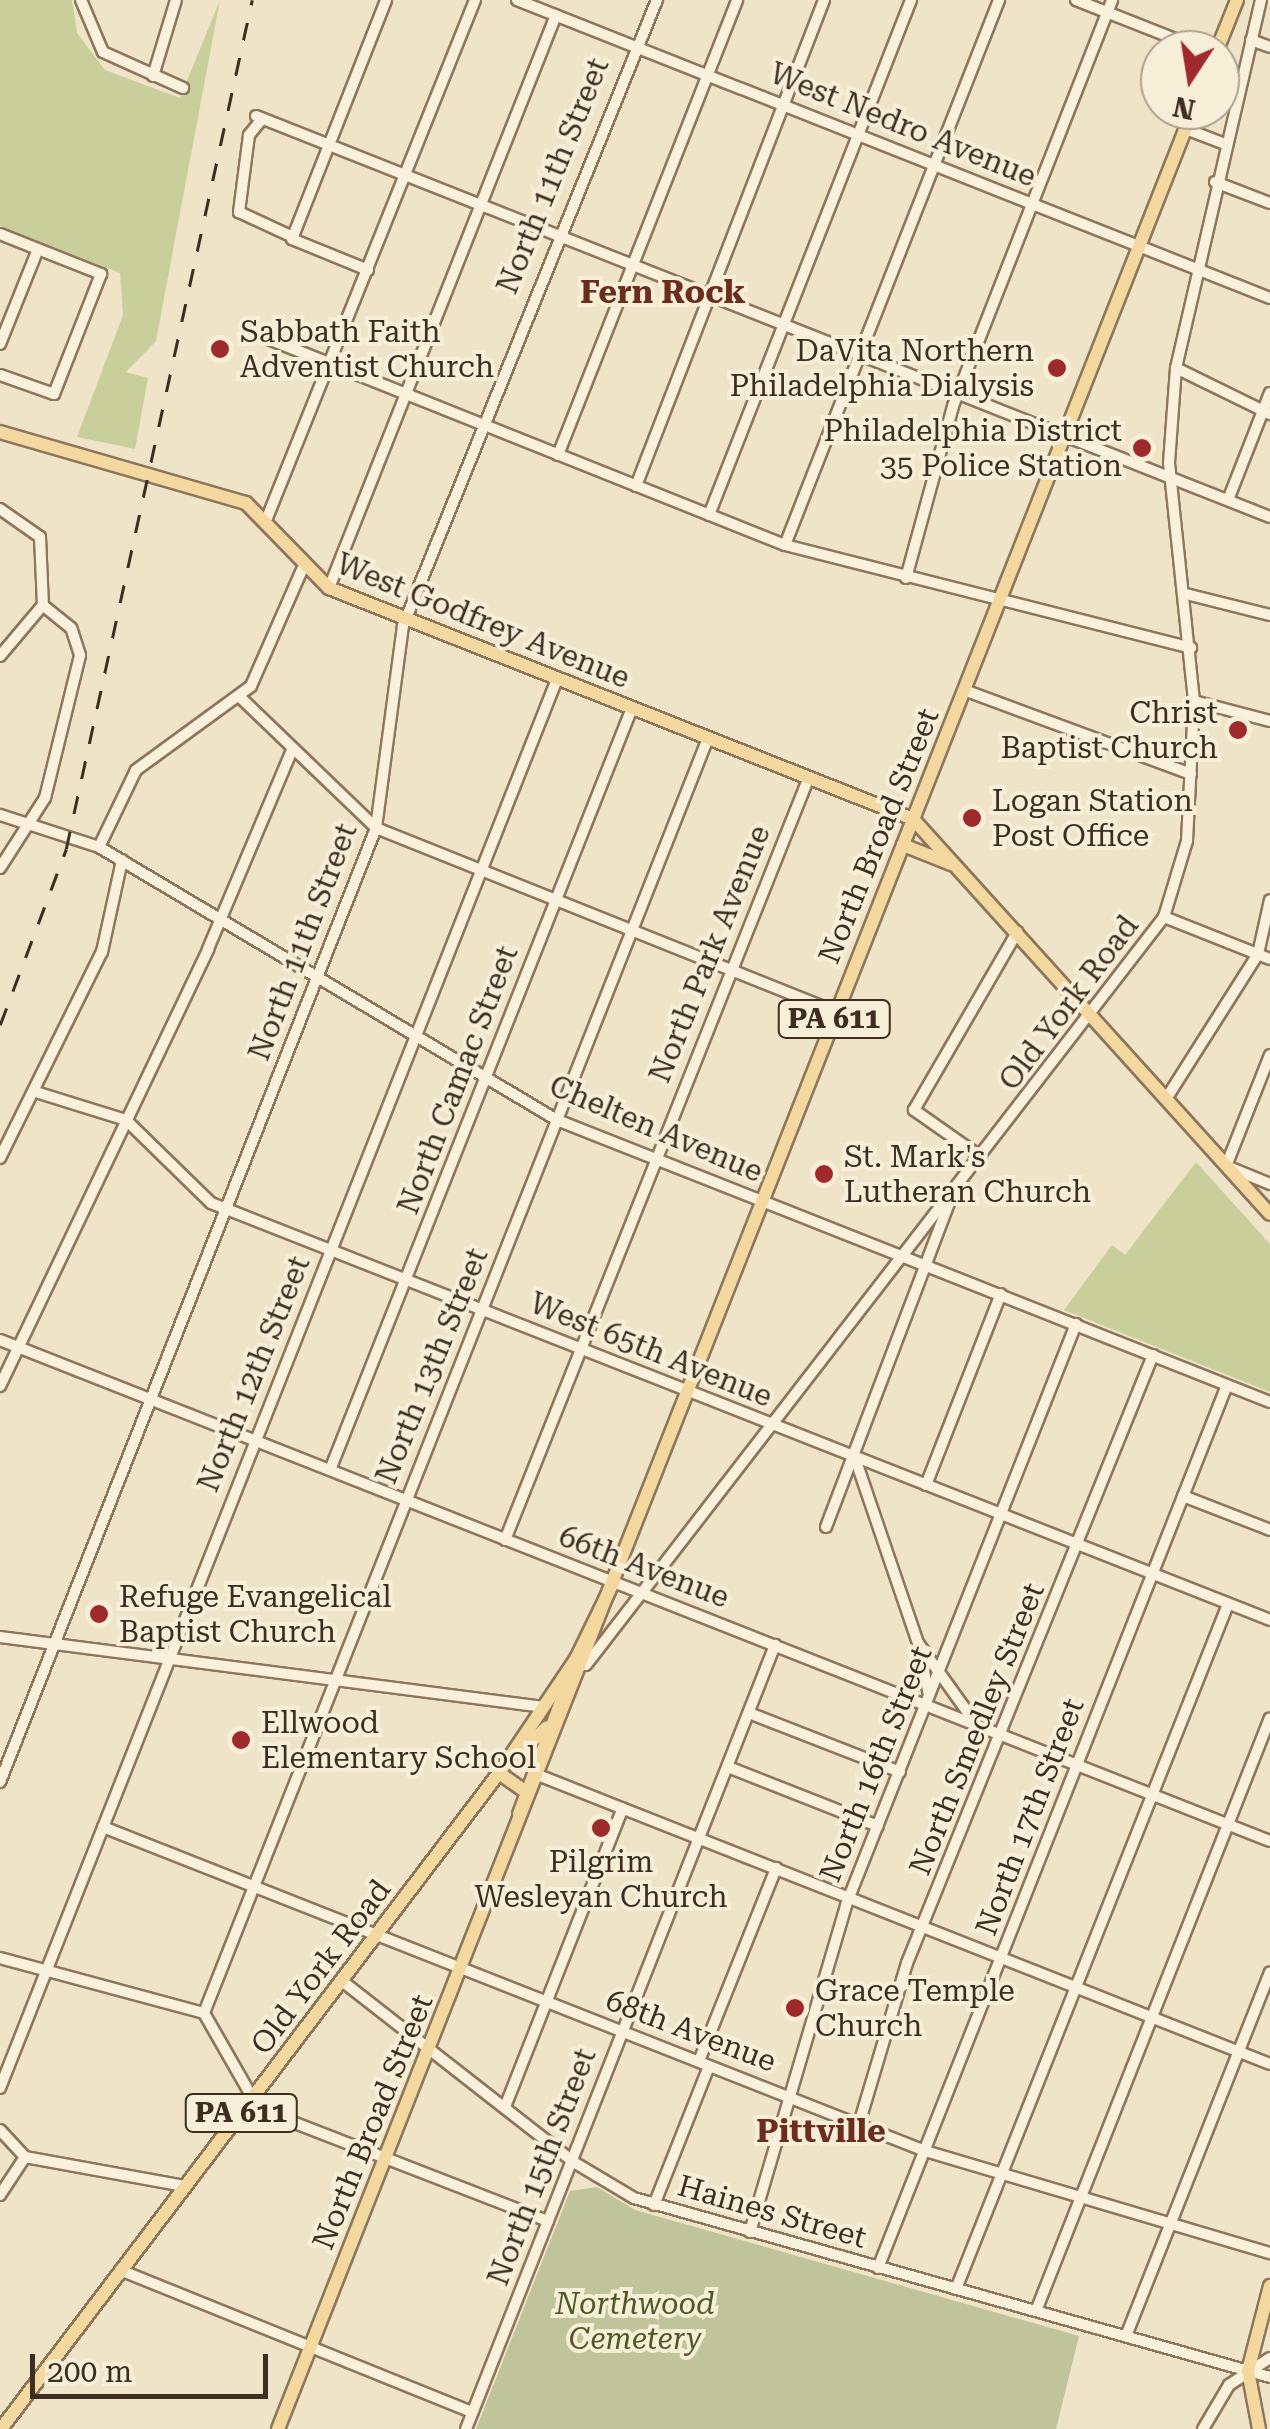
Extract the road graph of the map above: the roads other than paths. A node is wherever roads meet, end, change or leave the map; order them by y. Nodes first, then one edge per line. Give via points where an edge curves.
1 (81, 0) edge
2 (176, 0) edge
3 (386, 0) edge
4 (475, 0) edge
5 (518, 0) edge
6 (657, 0) edge
7 (736, 0) edge
8 (824, 0) edge
9 (911, 0) edge
10 (999, 0) edge
11 (1076, 0) edge
12 (1112, 0) edge
13 (1236, 0) edge
14 (1261, 0) edge
15 (1108, 12) junction
16 (556, 15) junction
17 (1153, 30) edge
18 (1225, 30) edge
19 (1252, 40) junction
20 (631, 45) junction
21 (1270, 47) edge
22 (707, 74) junction
23 (153, 76) junction
24 (1240, 79) edge
25 (183, 88) dead end
26 (783, 104) junction
27 (1185, 130) edge
28 (1191, 130) edge
29 (1226, 130) edge
30 (858, 134) junction
31 (1223, 144) junction
32 (329, 145) junction
33 (935, 163) junction
34 (406, 176) junction
35 (1215, 182) junction
36 (1033, 203) junction
37 (1270, 203) edge
38 (481, 205) junction
39 (0, 234) edge
40 (556, 234) junction
41 (293, 236) junction
42 (1140, 246) junction
43 (38, 249) junction
44 (632, 264) junction
45 (1196, 268) junction
46 (368, 270) junction
47 (708, 295) junction
48 (1270, 298) edge
49 (784, 324) junction
50 (266, 338) dead end
51 (0, 344) edge
52 (860, 355) junction
53 (330, 366) junction
54 (1176, 368) junction
55 (0, 375) edge
56 (958, 393) junction
57 (1270, 393) edge
58 (405, 394) junction
59 (1268, 409) edge
60 (482, 423) junction
61 (0, 432) edge
62 (1065, 436) junction
63 (558, 456) junction
64 (1172, 478) junction
65 (636, 486) junction
66 (1228, 500) junction
67 (0, 510) edge
68 (709, 515) junction
69 (1270, 517) edge
70 (267, 518) junction
71 (785, 545) junction
72 (302, 570) junction
73 (906, 578) junction
74 (329, 588) junction
75 (1186, 594) junction
76 (1000, 600) junction
77 (43, 605) junction
78 (1270, 615) edge
79 (406, 618) junction
80 (1191, 648) junction
81 (0, 656) edge
82 (557, 678) junction
83 (964, 690) junction
84 (240, 697) junction
85 (1194, 701) junction
86 (632, 708) junction
87 (1270, 720) edge
88 (708, 738) junction
89 (292, 750) junction
90 (1191, 774) junction
91 (808, 778) junction
92 (0, 814) edge
93 (913, 818) junction
94 (34, 826) junction
95 (376, 828) junction
96 (902, 844) junction
97 (99, 847) junction
98 (122, 860) junction
99 (0, 868) edge
100 (479, 870) junction
101 (966, 874) junction
102 (556, 900) junction
103 (1270, 900) edge
104 (1164, 917) junction
105 (222, 920) junction
106 (632, 930) junction
107 (1017, 932) junction
108 (1258, 954) junction
109 (1270, 959) edge
110 (730, 970) junction
111 (318, 976) junction
112 (836, 1012) junction
113 (1093, 1018) junction
114 (415, 1036) junction
115 (1270, 1055) edge
116 (486, 1077) junction
117 (39, 1092) junction
118 (1166, 1099) junction
119 (126, 1120) junction
120 (557, 1120) junction
121 (981, 1157) junction
122 (0, 1158) edge
123 (656, 1160) junction
124 (1226, 1166) junction
125 (1270, 1184) edge
126 (954, 1190) junction
127 (763, 1202) junction
128 (226, 1210) junction
129 (1270, 1214) edge
130 (330, 1250) junction
131 (900, 1255) junction
132 (926, 1266) junction
133 (407, 1279) junction
134 (1001, 1294) junction
135 (482, 1309) junction
136 (1076, 1324) junction
137 (0, 1340) edge
138 (16, 1346) junction
139 (581, 1350) junction
140 (1153, 1355) junction
141 (1228, 1385) junction
142 (0, 1386) edge
143 (686, 1391) junction
144 (152, 1400) junction
145 (1270, 1402) edge
146 (765, 1422) junction
147 (255, 1439) junction
148 (855, 1456) junction
149 (330, 1470) junction
150 (926, 1484) junction
151 (1183, 1496) junction
152 (406, 1500) junction
153 (1002, 1515) junction
154 (826, 1527) dead end
155 (1270, 1530) edge
156 (505, 1540) junction
157 (1077, 1544) junction
158 (1153, 1574) junction
159 (614, 1581) junction
160 (642, 1592) junction
161 (1228, 1604) junction
162 (1270, 1620) edge
163 (0, 1637) edge
164 (55, 1643) junction
165 (918, 1643) junction
166 (775, 1645) junction
167 (170, 1658) junction
168 (582, 1660) junction
169 (921, 1663) junction
170 (336, 1676) junction
171 (938, 1677) junction
172 (908, 1698) junction
173 (928, 1701) junction
174 (544, 1707) junction
175 (567, 1711) junction
176 (749, 1712) junction
177 (1270, 1718) edge
178 (552, 1722) junction
179 (978, 1725) junction
180 (1002, 1735) junction
181 (1077, 1765) junction
182 (728, 1767) junction
183 (900, 1772) junction
184 (499, 1774) junction
185 (537, 1774) junction
186 (0, 1782) edge
187 (524, 1791) junction
188 (1153, 1795) junction
189 (624, 1808) junction
190 (1228, 1824) junction
191 (878, 1826) junction
192 (103, 1828) junction
193 (514, 1834) junction
194 (699, 1838) junction
195 (1270, 1841) edge
196 (776, 1868) junction
197 (255, 1886) junction
198 (850, 1897) junction
199 (926, 1927) junction
200 (377, 1935) junction
201 (1002, 1957) junction
202 (0, 1958) edge
203 (461, 1967) junction
204 (46, 1971) junction
205 (1270, 1972) edge
206 (342, 1981) junction
207 (1077, 1987) junction
208 (547, 2001) junction
209 (204, 2014) junction
210 (1152, 2017) junction
211 (622, 2032) junction
212 (428, 2049) junction
213 (1239, 2051) junction
214 (704, 2064) junction
215 (1270, 2064) edge
216 (0, 2088) edge
217 (789, 2096) junction
218 (252, 2099) junction
219 (505, 2108) junction
220 (859, 2124) junction
221 (0, 2130) edge
222 (925, 2150) junction
223 (25, 2157) junction
224 (386, 2158) junction
225 (572, 2160) junction
226 (1003, 2172) junction
227 (184, 2186) junction
228 (0, 2195) edge
229 (1082, 2196) junction
230 (654, 2205) junction
231 (548, 2221) junction
232 (1171, 2222) junction
233 (750, 2232) junction
234 (1270, 2252) edge
235 (878, 2268) junction
236 (120, 2270) junction
237 (1270, 2286) edge
238 (956, 2289) junction
239 (1262, 2310) junction
240 (1036, 2311) junction
241 (1126, 2336) junction
242 (1270, 2337) edge
243 (310, 2348) junction
244 (1270, 2358) edge
245 (1248, 2371) junction
246 (1270, 2377) edge
247 (472, 2412) junction
248 (0, 2429) edge
249 (278, 2429) edge
250 (466, 2429) edge
251 (1203, 2429) edge
252 (1259, 2429) edge

1 - 23 street via 95,40
2 - 23 street
3 - 32 street
4 - 34 street
5 - 16 street, West Nedro Avenue
6 - 20 street, North 11th Street
7 - 22 street
8 - 26 street
9 - 30 street
10 - 33 street
11 - 15 street
12 - 15 street
13 - 18 main road
14 - 19 street, Old York Road
15 - 17 street
15 - 36 street
16 - 20 street, West Nedro Avenue
16 - 38 street
19 - 21 street
19 - 24 street, Old York Road
20 - 22 street, West Nedro Avenue
20 - 40 street, North 11th Street
22 - 26 street, West Nedro Avenue
22 - 44 street
23 - 25 street
26 - 30 street, West Nedro Avenue
26 - 47 street
27 - 42 main road, North Broad Street / PA 611
28 - 31 street
29 - 31 street, Old York Road
30 - 33 street, West Nedro Avenue
30 - 49 street
31 - 35 street, Old York Road
32 - 34 street
32 - 41 street
32 - 41 street via 259,117 249,135 239,212
33 - 36 street, West Nedro Avenue
33 - 52 street
34 - 38 street
34 - 46 street
35 - 37 street
35 - 45 street, Old York Road
36 - 42 street, West Nedro Avenue
36 - 56 street
38 - 40 street
38 - 58 street
39 - 43 street
40 - 44 street
40 - 60 street, North 11th Street
41 - 46 street
42 - 45 street, West Nedro Avenue
42 - 62 main road, North Broad Street / PA 611
43 - 51 street
43 - 55 street via 98,272 48,393
44 - 47 street
44 - 63 street
45 - 48 street, West Nedro Avenue
45 - 54 street, Old York Road
46 - 53 street
47 - 49 street
47 - 65 street
49 - 52 street
49 - 68 street
50 - 53 street
52 - 56 street
52 - 71 street
53 - 58 street
53 - 70 street
54 - 59 street
54 - 64 street, Old York Road
56 - 62 street
56 - 73 street
57 - 59 street
58 - 60 street
58 - 74 street
59 - 66 street
60 - 63 street
60 - 79 street, North 11th Street
61 - 70 main road, West Godfrey Avenue via 237,499
62 - 64 street
62 - 76 main road, North Broad Street / PA 611
63 - 65 street
64 - 66 street
64 - 75 street, Old York Road
65 - 68 street
66 - 69 street
67 - 77 street via 36,528
68 - 71 street
70 - 72 main road, West Godfrey Avenue
71 - 73 street
72 - 74 main road, West Godfrey Avenue
72 - 84 street via 289,586 276,644
73 - 76 street
74 - 79 main road, West Godfrey Avenue
75 - 78 street
75 - 80 street, Old York Road
76 - 80 street
76 - 83 main road, North Broad Street / PA 611
77 - 81 street
77 - 94 street via 71,628 80,654
79 - 82 main road, West Godfrey Avenue
79 - 95 street, North 11th Street
80 - 85 street, Old York Road
82 - 86 main road, West Godfrey Avenue
82 - 100 street, North 12th Street
83 - 90 street
83 - 93 main road, North Broad Street / PA 611
84 - 89 street
84 - 97 street via 136,770
85 - 87 street
85 - 90 street, Old York Road
86 - 88 main road, West Godfrey Avenue
86 - 102 street, North Camac Street
88 - 91 main road, West Godfrey Avenue
88 - 106 street, North 13th Street
89 - 95 street
89 - 105 street
90 - 104 street, Old York Road via 1187,841
91 - 93 main road, West Godfrey Avenue
91 - 110 street, North Park Avenue
92 - 94 street, Chelten Avenue
93 - 96 main road, North Broad Street / PA 611
93 - 101 main road
94 - 97 street, Chelten Avenue
94 - 99 street
95 - 100 street
95 - 111 street, North 11th Street
96 - 101 main road
96 - 112 main road, North Broad Street / PA 611
97 - 98 street, Chelten Avenue
98 - 105 street, Chelten Avenue
98 - 117 street via 108,934
100 - 102 street
100 - 114 street, North 12th Street
101 - 107 main road
102 - 106 street
102 - 116 street, North Camac Street
103 - 108 street
104 - 108 street
104 - 113 street, Old York Road
105 - 111 street, Chelten Avenue
105 - 119 street
106 - 110 street
106 - 120 street, North 13th Street
107 - 113 main road
107 - 121 street via 914,1110
108 - 109 street
108 - 118 street
110 - 112 street
110 - 123 street, North Park Avenue
111 - 114 street, Chelten Avenue
111 - 128 street, North 11th Street
112 - 127 main road, North Broad Street / PA 611
113 - 118 main road
113 - 121 street, Old York Road
114 - 116 street, Chelten Avenue
114 - 130 street, North 12th Street
115 - 124 street
116 - 120 street, Chelten Avenue
116 - 133 street, North Camac Street
117 - 119 street, West 65th Avenue
117 - 122 street
118 - 124 main road
119 - 128 street, West 65th Avenue via 192,1192
119 - 138 street
120 - 123 street, Chelten Avenue
120 - 135 street, North 13th Street
121 - 126 street, Old York Road
123 - 127 street, Chelten Avenue
123 - 139 street, North Park Avenue
124 - 125 street
124 - 129 main road
126 - 131 street, Old York Road
126 - 132 street
127 - 131 street, Chelten Avenue
127 - 143 main road, North Broad Street / PA 611
128 - 130 street, West 65th Avenue
128 - 144 street, North 11th Street
130 - 133 street, West 65th Avenue
130 - 147 street, North 12th Street
131 - 132 street, Chelten Avenue
131 - 146 street, Old York Road
132 - 134 street, Chelten Avenue
132 - 148 street
133 - 135 street, West 65th Avenue
133 - 149 street, North Camac Street
134 - 136 street, Chelten Avenue
134 - 150 street
135 - 139 street, West 65th Avenue
135 - 152 street, North 13th Street
136 - 140 street, Chelten Avenue
136 - 153 street, North 16th Street
137 - 138 street, 66th Avenue
138 - 142 street
138 - 144 street, 66th Avenue
139 - 143 street, West 65th Avenue
139 - 156 street, North Park Avenue
140 - 141 street, Chelten Avenue
140 - 157 street, North Smedley Street
141 - 145 street, Chelten Avenue
141 - 151 street, North 17th Street
143 - 146 street, West 65th Avenue
143 - 159 main road, North Broad Street / PA 611
144 - 147 street, 66th Avenue
144 - 164 street, North 11th Street
146 - 148 street, West 65th Avenue
146 - 160 street, Old York Road
147 - 149 street, 66th Avenue
147 - 167 street, North 12th Street
148 - 150 street, West 65th Avenue
148 - 154 street
148 - 165 street
149 - 152 street, 66th Avenue
150 - 153 street, West 65th Avenue
151 - 155 street
151 - 158 street, North 17th Street
152 - 156 street, 66th Avenue
152 - 170 street, North 13th Street
153 - 157 street, West 65th Avenue
153 - 171 street, North 16th Street
156 - 159 street, 66th Avenue
157 - 158 street, West 65th Avenue
157 - 180 street, North Smedley Street
158 - 161 street, West 65th Avenue
158 - 181 street, North 17th Street
159 - 160 street, 66th Avenue
159 - 168 main road, North Broad Street / PA 611
160 - 166 street, 66th Avenue
160 - 168 street, Old York Road
161 - 162 street, West 65th Avenue
161 - 188 street
163 - 164 street
164 - 167 street
164 - 186 street, North 11th Street
165 - 169 street
165 - 171 street
166 - 172 street, 66th Avenue
166 - 176 street, North 15th Street
167 - 170 street
167 - 192 street, North 12th Street
168 - 174 main road, Old York Road / PA 611
168 - 175 main road, North Broad Street / PA 611
168 - 178 main road, North Broad Street
169 - 172 street
169 - 173 street
170 - 174 street
170 - 197 street, North 13th Street
171 - 173 street, North 16th Street
171 - 179 street
172 - 173 street, 66th Avenue
173 - 179 street, 66th Avenue
173 - 183 street, North 16th Street
174 - 184 main road, Old York Road / PA 611
175 - 178 main road, Old York Road / PA 611
175 - 185 main road, North Broad Street
176 - 182 street, North 15th Street
176 - 183 street
177 - 190 street
178 - 184 main road, Old York Road / PA 611
178 - 185 main road, North Broad Street
179 - 180 street, 66th Avenue
180 - 181 street, 66th Avenue
180 - 199 street, North Smedley Street
181 - 188 street, 66th Avenue
181 - 201 street, North 17th Street
182 - 191 street
182 - 194 street, North 15th Street
183 - 191 street, North 16th Street
184 - 187 main road
184 - 200 main road, Old York Road / PA 611
185 - 187 main road, North Broad Street
185 - 189 street
185 - 193 main road, North Broad Street
187 - 193 main road, North Broad Street
188 - 190 street, 66th Avenue
188 - 207 street
189 - 194 street
189 - 208 street
190 - 195 street, 66th Avenue
190 - 210 street
191 - 198 street, North 16th Street
192 - 197 street, 68th Avenue
192 - 204 street, North 12th Street
193 - 203 main road, North Broad Street
194 - 196 street
194 - 211 street, North 15th Street
196 - 198 street
196 - 214 street
197 - 200 street, 68th Avenue
197 - 209 street, North 13th Street
198 - 199 street
198 - 217 street, North 16th Street
199 - 201 street
199 - 220 street, North Smedley Street
200 - 203 street, 68th Avenue
200 - 206 main road, Old York Road / PA 611
201 - 207 street
201 - 222 street, North 17th Street
202 - 204 street
203 - 208 street, 68th Avenue
203 - 212 main road, North Broad Street
204 - 209 street
204 - 216 street, North 12th Street
205 - 213 street
206 - 212 street, Haines Street
206 - 218 main road, Old York Road / PA 611
207 - 210 street
207 - 226 street
208 - 211 street, 68th Avenue
208 - 219 street
209 - 218 street
210 - 213 street
210 - 229 street
211 - 214 street, 68th Avenue
211 - 225 street, North 15th Street
212 - 219 street, Haines Street
212 - 224 main road, North Broad Street
213 - 215 street
213 - 232 street
214 - 217 street, 68th Avenue
214 - 230 street
217 - 220 street, 68th Avenue
217 - 233 street, North 16th Street
218 - 224 street
218 - 227 main road, Old York Road / PA 611
219 - 225 street, Haines Street
220 - 222 street, 68th Avenue
221 - 223 street
222 - 226 street, 68th Avenue
222 - 235 street, North 17th Street
223 - 227 street
223 - 228 street
224 - 231 street
224 - 243 main road, North Broad Street
225 - 230 street, Haines Street
225 - 231 street, North 15th Street
226 - 229 street, 68th Avenue
226 - 238 street
227 - 236 main road, Old York Road / PA 611
229 - 232 street, 68th Avenue
229 - 240 street
230 - 233 street, Haines Street
231 - 247 street, North 15th Street
232 - 234 street, 68th Avenue
232 - 241 street
233 - 235 street, Haines Street
235 - 238 street, Haines Street
236 - 243 street
236 - 248 main road, Old York Road / PA 611
237 - 239 main road
238 - 240 street, Haines Street
239 - 242 main road
239 - 245 main road
240 - 241 street, Haines Street
241 - 245 street, Haines Street
243 - 247 street
243 - 249 main road, North Broad Street
244 - 245 street
245 - 246 street, Haines Street
245 - 251 street
245 - 252 main road
247 - 250 street, North 15th Street

